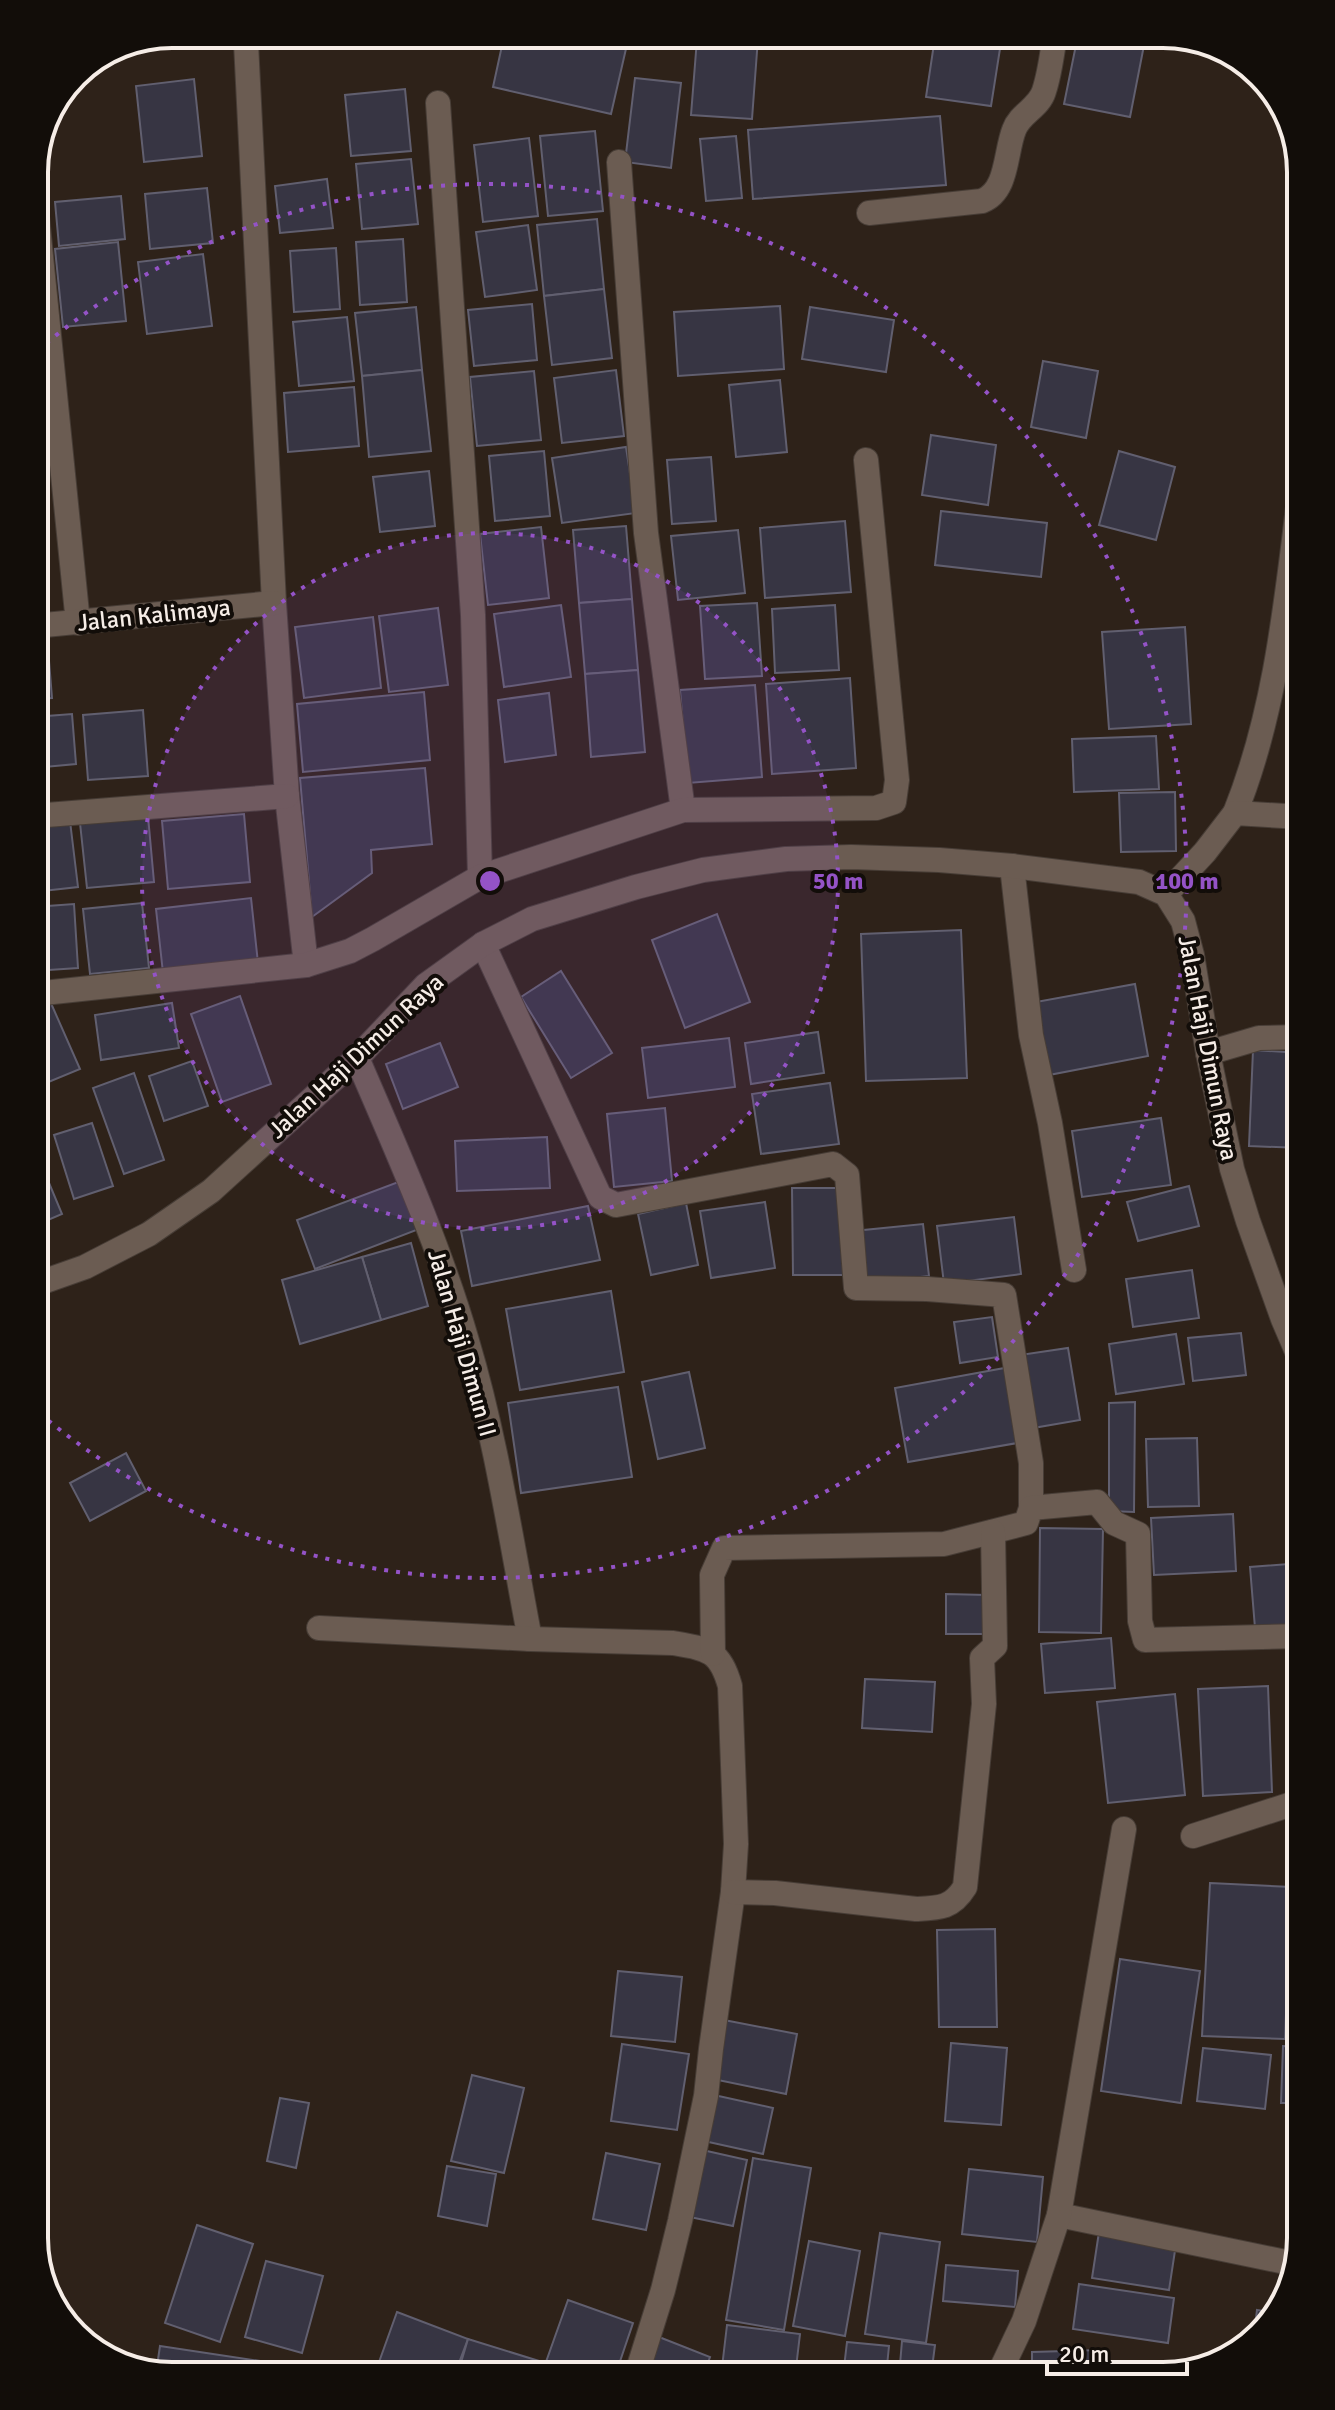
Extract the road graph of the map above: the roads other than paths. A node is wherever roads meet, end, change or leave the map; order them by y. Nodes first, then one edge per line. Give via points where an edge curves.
1 (246, 48) edge
2 (1052, 48) edge
3 (438, 103) dead end
4 (619, 162) dead end
5 (869, 213) dead end
6 (48, 326) edge
7 (866, 460) dead end
8 (274, 603) junction
9 (1287, 618) edge
10 (78, 623) junction
11 (48, 625) edge
12 (287, 796) junction
13 (683, 810) junction
14 (1235, 813) junction
15 (48, 815) edge
16 (1287, 816) edge
17 (1012, 866) junction
18 (480, 877) junction
19 (1166, 894) junction
20 (483, 944) junction
21 (306, 965) junction
22 (48, 993) edge
23 (1287, 1037) edge
24 (1208, 1053) junction
25 (357, 1058) junction
26 (1074, 1270) dead end
27 (48, 1280) edge
28 (1287, 1328) edge
29 (1031, 1508) junction
30 (993, 1532) junction
31 (319, 1628) dead end
32 (1287, 1636) edge
33 (530, 1639) junction
34 (713, 1654) junction
35 (1287, 1806) edge
36 (1124, 1829) dead end
37 (1193, 1836) dead end
38 (733, 1892) junction
39 (1059, 2215) junction
40 (1285, 2262) edge
41 (640, 2362) edge
42 (1005, 2362) edge

1 - 8 street
2 - 5 street via 1041,100 1015,125 1000,183 991,197
3 - 18 street via 473,615
4 - 13 street via 646,533
6 - 10 street
7 - 13 street via 897,780 894,802 876,808
8 - 10 street, Jalan Kalimaya
8 - 12 street
9 - 14 street via 1264,724
10 - 11 street, Jalan Kalimaya
12 - 15 street
12 - 21 street
13 - 18 street
14 - 16 street
14 - 19 street
17 - 19 street, Jalan Haji Dimun Raya via 1139,882
17 - 20 street, Jalan Haji Dimun Raya via 851,857 703,870 532,919
17 - 26 street via 1031,1035
18 - 21 street via 350,951
19 - 24 street, Jalan Haji Dimun Raya via 1183,921 1192,955
20 - 25 street, Jalan Haji Dimun Raya via 426,985
20 - 29 street via 600,1197 616,1205 833,1164 847,1175 856,1288 1004,1295 1031,1463
21 - 22 street
23 - 24 street via 1259,1038
24 - 28 street, Jalan Haji Dimun Raya via 1232,1169
25 - 27 street, Jalan Haji Dimun Raya via 211,1191 149,1234
25 - 33 street, Jalan Haji Dimun II via 444,1265 468,1343
29 - 30 street via 1026,1523
29 - 32 street via 1097,1502 1114,1523 1138,1534 1145,1640
30 - 34 street via 944,1544 724,1548 712,1575
30 - 38 street via 995,1646 982,1658 984,1704 965,1887 956,1900 916,1909
31 - 33 street
33 - 34 street via 673,1643
34 - 38 street via 724,1666 730,1686
35 - 37 street
36 - 39 street
38 - 41 street via 706,2096 677,2235
39 - 40 street
39 - 42 street

